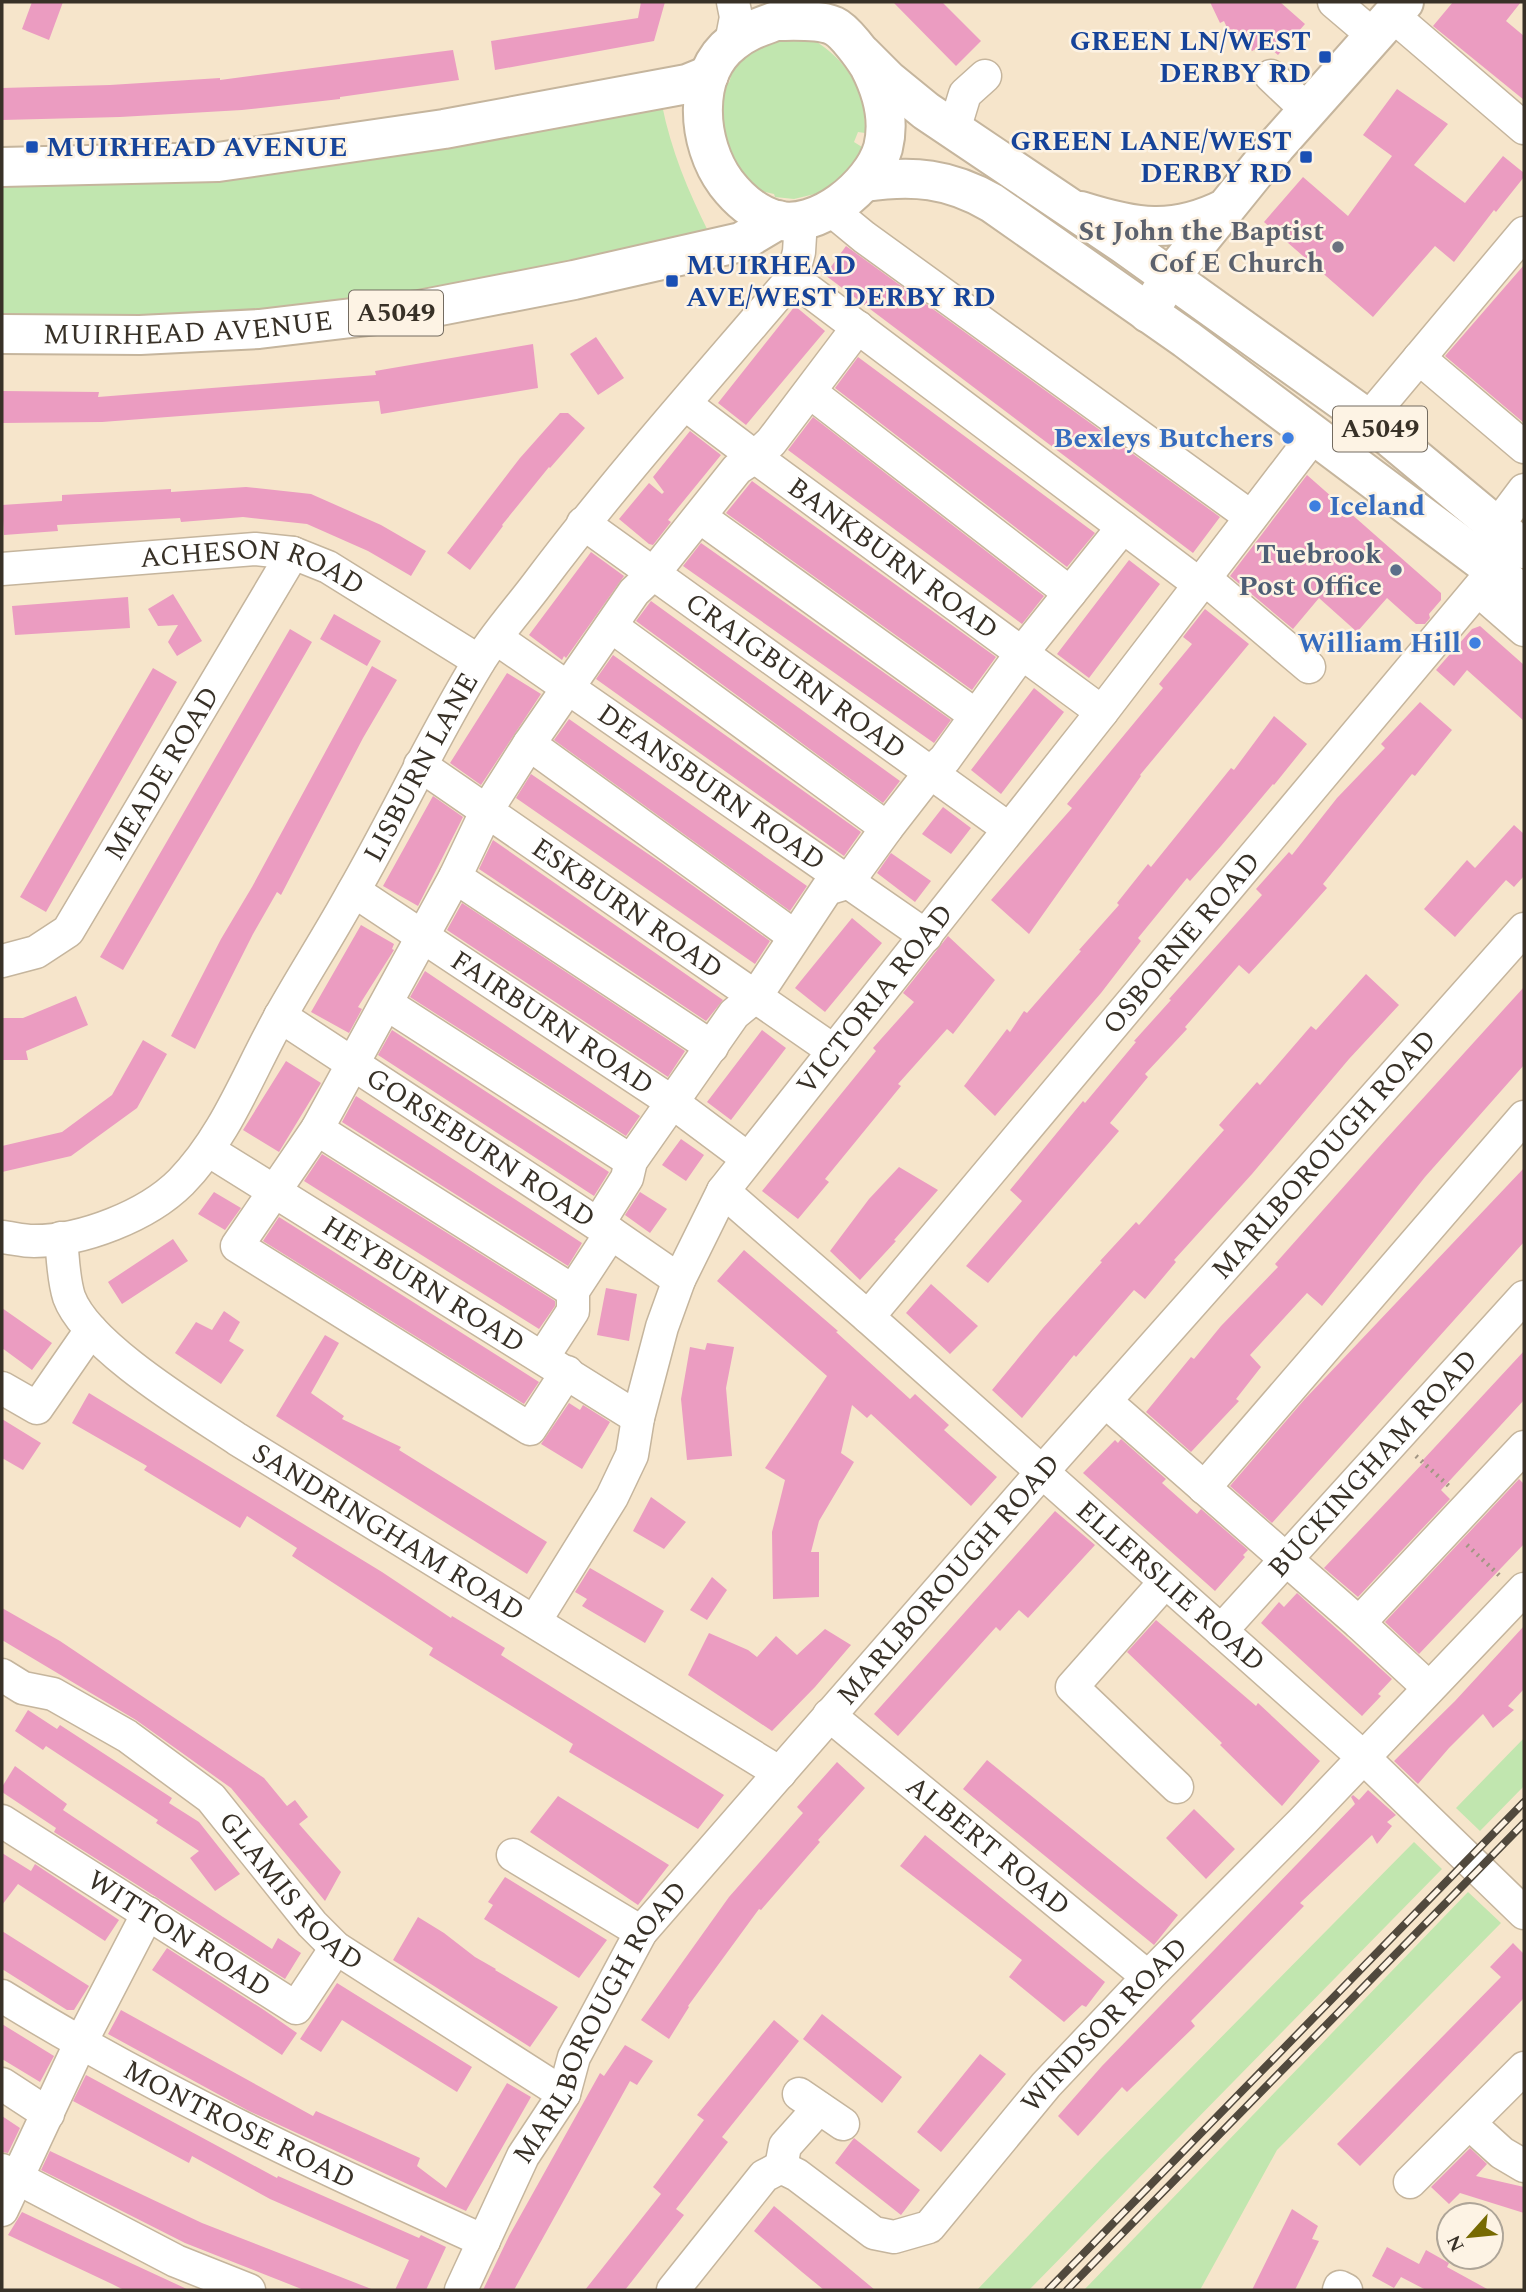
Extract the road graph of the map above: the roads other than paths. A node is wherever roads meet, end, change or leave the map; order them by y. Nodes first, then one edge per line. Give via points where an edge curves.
1 (733, 2) edge
2 (1334, 2) edge
3 (824, 14) edge
4 (1390, 18) edge
5 (731, 43) junction
6 (862, 54) junction
7 (709, 75) junction
8 (985, 76) dead end
9 (1271, 76) dead end
10 (1308, 111) junction
11 (1524, 128) edge
12 (954, 130) junction
13 (2, 167) edge
14 (865, 182) junction
15 (1068, 206) junction
16 (1227, 207) junction
17 (803, 216) junction
18 (1524, 233) edge
19 (1171, 277) junction
20 (792, 278) junction
21 (1148, 313) junction
22 (858, 327) junction
23 (2, 334) edge
24 (1419, 358) junction
25 (810, 392) junction
26 (685, 404) junction
27 (1368, 419) junction
28 (1315, 434) junction
29 (1524, 447) edge
30 (755, 457) junction
31 (700, 517) junction
32 (1251, 517) junction
33 (583, 523) junction
34 (1123, 527) junction
35 (1507, 536) edge
36 (293, 553) junction
37 (2, 569) edge
38 (653, 574) junction
39 (1202, 581) junction
40 (1070, 593) junction
41 (1524, 596) edge
42 (611, 626) junction
43 (1524, 630) edge
44 (488, 650) junction
45 (1021, 654) junction
46 (1309, 667) dead end
47 (567, 687) junction
48 (1102, 712) junction
49 (975, 715) junction
50 (528, 744) junction
51 (419, 765) junction
52 (929, 774) junction
53 (487, 810) junction
54 (887, 828) junction
55 (1009, 829) junction
56 (455, 877) junction
57 (847, 883) junction
58 (354, 891) junction
59 (1524, 929) edge
60 (422, 935) junction
61 (794, 936) junction
62 (926, 936) junction
63 (2, 961) edge
64 (756, 996) junction
65 (387, 1004) junction
66 (280, 1016) junction
67 (712, 1047) junction
68 (834, 1051) junction
69 (353, 1064) junction
70 (672, 1102) junction
71 (1524, 1117) edge
72 (317, 1129) junction
73 (208, 1150) junction
74 (747, 1158) junction
75 (631, 1161) junction
76 (723, 1191) junction
77 (275, 1192) junction
78 (604, 1228) junction
79 (2, 1237) edge
80 (61, 1238) junction
81 (679, 1280) junction
82 (573, 1291) junction
83 (1524, 1297) edge
84 (868, 1317) junction
85 (91, 1330) junction
86 (555, 1364) junction
87 (2, 1388) edge
88 (1105, 1401) junction
89 (638, 1418) junction
90 (1524, 1447) edge
91 (1042, 1472) junction
92 (1204, 1488) junction
93 (1285, 1558) junction
94 (1165, 1582) junction
95 (1522, 1592) edge
96 (534, 1621) junction
97 (1359, 1623) junction
98 (1221, 1631) junction
99 (12, 1681) edge
100 (1429, 1688) junction
101 (829, 1715) junction
102 (1363, 1758) junction
103 (780, 1773) junction
104 (1177, 1787) dead end
105 (2, 1821) edge
106 (513, 1855) dead end
107 (148, 1913) junction
108 (1524, 1913) edge
109 (641, 1932) junction
110 (336, 1948) junction
111 (1148, 1976) junction
112 (2, 1996) edge
113 (80, 2044) junction
114 (1524, 2068) edge
115 (2, 2084) edge
116 (564, 2094) junction
117 (820, 2109) dead end
118 (48, 2114) junction
119 (1470, 2124) junction
120 (781, 2166) junction
121 (1524, 2166) edge
122 (8, 2175) edge
123 (1410, 2182) dead end
124 (2, 2210) edge
125 (484, 2241) junction
126 (249, 2290) edge
127 (461, 2290) edge
128 (673, 2290) edge
129 (1339, 2290) edge
130 (1346, 2290) edge

1 - 5 street via 736,18
2 - 4 street
3 - 5 main road, A5049 via 803,21 776,21
3 - 6 main road, A5049
4 - 10 main road
4 - 11 street
5 - 7 main road, A5049
6 - 12 main road, A5049
6 - 14 main road, A5049 via 885,111 882,149
7 - 13 main road via 687,85 471,125 218,162
7 - 17 main road, A5049 via 703,120 719,173 750,208
8 - 12 street via 965,94
9 - 10 street
10 - 16 main road
12 - 15 main road, A5049
14 - 17 main road, A5049
14 - 21 main road, A5049 via 920,179 976,194
15 - 16 main road via 1122,224 1155,227 1199,220
15 - 19 main road, A5049
16 - 19 main road
17 - 20 street, LISBURN LANE
17 - 23 main road, MUIRHEAD AVENUE / A5049 via 741,242 419,310 259,329 139,335
17 - 32 street via 864,237
18 - 24 street
19 - 21 main road
19 - 27 main road, A5049
20 - 22 street
20 - 26 street, LISBURN LANE
21 - 28 main road, A5049
22 - 25 street
22 - 34 street
24 - 27 street
24 - 29 street
25 - 30 street
25 - 40 street
26 - 30 street, BANKBURN ROAD
26 - 33 street, LISBURN LANE
27 - 35 main road, A5049
28 - 32 street, VICTORIA ROAD
28 - 35 main road, A5049
30 - 31 street via 737,469
30 - 45 street, BANKBURN ROAD
31 - 38 street
31 - 49 street
32 - 39 street, VICTORIA ROAD
33 - 38 street, CRAIGBURN ROAD
33 - 44 street, LISBURN LANE
34 - 39 street
34 - 40 street
35 - 41 main road, A5049
35 - 43 street
35 - 84 street, OSBORNE ROAD
36 - 37 street, ACHESON ROAD via 255,550
36 - 44 street, ACHESON ROAD
36 - 63 street, MEADE ROAD via 68,931 36,952
38 - 42 street
38 - 52 street, CRAIGBURN ROAD
39 - 46 street
39 - 48 street, VICTORIA ROAD
40 - 45 street
42 - 47 street
42 - 54 street
44 - 47 street, DEANSBURN ROAD
44 - 51 street, LISBURN LANE
45 - 48 street, BANKBURN ROAD
45 - 49 street
47 - 50 street
47 - 57 street, DEANSBURN ROAD
48 - 55 street, VICTORIA ROAD
49 - 52 street
50 - 53 street
50 - 61 street
51 - 53 street, ESKBURN ROAD
51 - 58 street, LISBURN LANE
52 - 54 street
52 - 55 street, CRAIGBURN ROAD
53 - 56 street
53 - 64 street, ESKBURN ROAD
54 - 57 street
55 - 62 street, VICTORIA ROAD
56 - 60 street
56 - 67 street
57 - 61 street via 827,889
57 - 62 street, DEANSBURN ROAD
58 - 60 street, FAIRBURN ROAD
58 - 66 street, LISBURN LANE
59 - 88 street, MARLBOROUGH ROAD
60 - 65 street
60 - 70 street, FAIRBURN ROAD
61 - 64 street
62 - 68 street, VICTORIA ROAD
64 - 67 street via 734,1014
64 - 68 street, ESKBURN ROAD
65 - 69 street
65 - 75 street
66 - 69 street, GORSEBURN ROAD
66 - 73 street, LISBURN LANE
67 - 70 street
68 - 74 street, VICTORIA ROAD
69 - 72 street
69 - 78 street, GORSEBURN ROAD
70 - 74 street, FAIRBURN ROAD
70 - 75 street
71 - 92 street
72 - 77 street
72 - 82 street
73 - 77 street, HEYBURN ROAD
73 - 80 street, LISBURN LANE via 181,1182 153,1205 92,1231
74 - 76 street, VICTORIA ROAD
75 - 78 street
76 - 81 street, VICTORIA ROAD
76 - 84 street, ELLERSLIE ROAD
77 - 86 street, HEYBURN ROAD
77 - 86 street via 237,1246 530,1429
78 - 81 street, GORSEBURN ROAD
78 - 82 street
79 - 80 street, LISBURN LANE
80 - 85 street, SANDRINGHAM ROAD via 69,1298
81 - 89 street, VICTORIA ROAD
82 - 86 street via 573,1311
83 - 93 street, BUCKINGHAM ROAD
84 - 91 street, ELLERSLIE ROAD
85 - 87 street via 37,1408
85 - 96 street, SANDRINGHAM ROAD via 148,1380 237,1439
86 - 89 street, HEYBURN ROAD
88 - 91 street, MARLBOROUGH ROAD
88 - 92 street
89 - 96 street, VICTORIA ROAD via 632,1455 612,1497
90 - 97 street
91 - 94 street, ELLERSLIE ROAD
91 - 101 street, MARLBOROUGH ROAD
92 - 93 street
93 - 97 street
93 - 98 street, BUCKINGHAM ROAD
94 - 98 street, ELLERSLIE ROAD
94 - 104 street via 1072,1687
95 - 100 street, WINDSOR ROAD
96 - 103 street, SANDRINGHAM ROAD
97 - 100 street
98 - 102 street, ELLERSLIE ROAD
99 - 110 street, GLAMIS ROAD via 53,1694 127,1735 211,1798
100 - 102 street, WINDSOR ROAD
101 - 103 street, MARLBOROUGH ROAD
101 - 111 street, ALBERT ROAD
102 - 108 street, ELLERSLIE ROAD
102 - 111 street, WINDSOR ROAD
103 - 109 street, MARLBOROUGH ROAD
105 - 107 street, WITTON ROAD
106 - 109 street
107 - 110 street, WITTON ROAD via 296,2008
107 - 113 street
109 - 116 street, MARLBOROUGH ROAD via 574,2056
110 - 116 street, GLAMIS ROAD
111 - 120 street, WINDSOR ROAD via 1046,2084 929,2227 894,2237 874,2233
112 - 113 street, MONTROSE ROAD
113 - 118 street
113 - 125 street, MONTROSE ROAD via 288,2151
114 - 119 street
115 - 118 street
116 - 125 street, MARLBOROUGH ROAD via 523,2156
117 - 120 street via 785,2146
118 - 122 street
119 - 121 street
119 - 123 street
120 - 128 street via 764,2176
122 - 124 street
122 - 126 street via 176,2261
125 - 127 street, MARLBOROUGH ROAD
129 - 130 street

